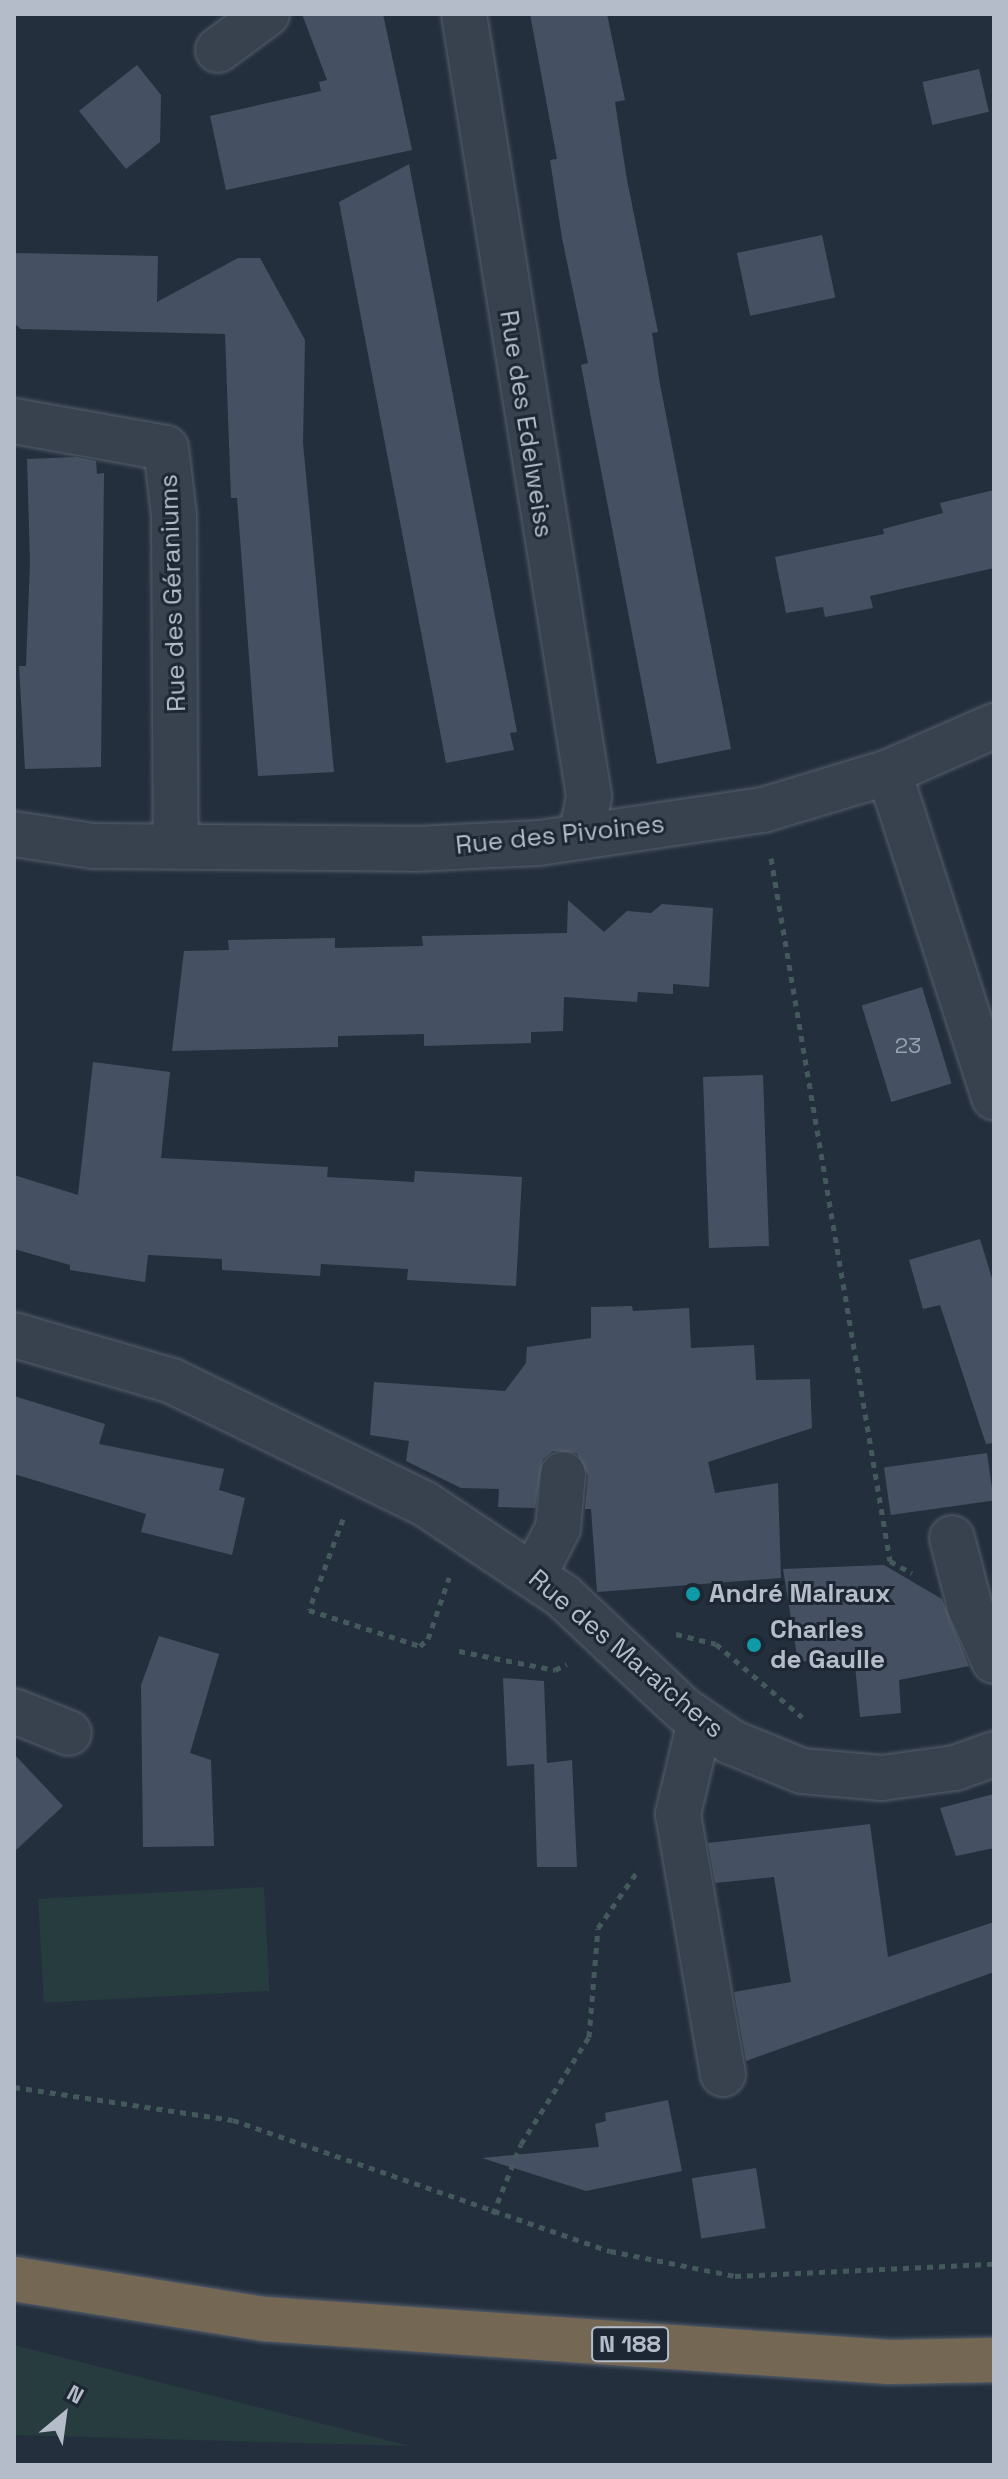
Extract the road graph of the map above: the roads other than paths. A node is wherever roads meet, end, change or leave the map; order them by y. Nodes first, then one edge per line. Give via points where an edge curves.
1 (267, 14) edge
2 (464, 14) edge
3 (218, 50) dead end
4 (14, 421) edge
5 (994, 726) edge
6 (889, 772) junction
7 (582, 833) junction
8 (14, 834) edge
9 (176, 844) junction
10 (994, 1097) edge
11 (14, 1335) edge
12 (563, 1474) dead end
13 (952, 1538) dead end
14 (534, 1575) junction
15 (994, 1661) edge
16 (14, 1711) edge
17 (700, 1721) junction
18 (69, 1733) dead end
19 (994, 1754) edge
20 (723, 2074) dead end
21 (14, 2279) edge
22 (994, 2360) edge

1 - 3 street
2 - 7 street, Rue des Edelweiss via 589,796
4 - 9 street, Rue des Géraniums via 166,448 174,515
5 - 6 street, Rue des Pivoines
6 - 7 street, Rue des Pivoines via 763,810
6 - 10 street
7 - 9 street, Rue des Pivoines via 539,843 415,849
8 - 9 street, Rue des Pivoines via 93,846
11 - 14 street, Rue des Maraîchers via 172,1381 425,1504
12 - 14 street via 558,1528
13 - 15 street via 970,1607
14 - 17 street, Rue des Maraîchers via 622,1647
16 - 18 street
17 - 19 street, Rue des Maraîchers via 731,1742 802,1771 882,1778 955,1768
17 - 20 street via 678,1814
21 - 22 highway, N 188 via 265,2319 890,2362

